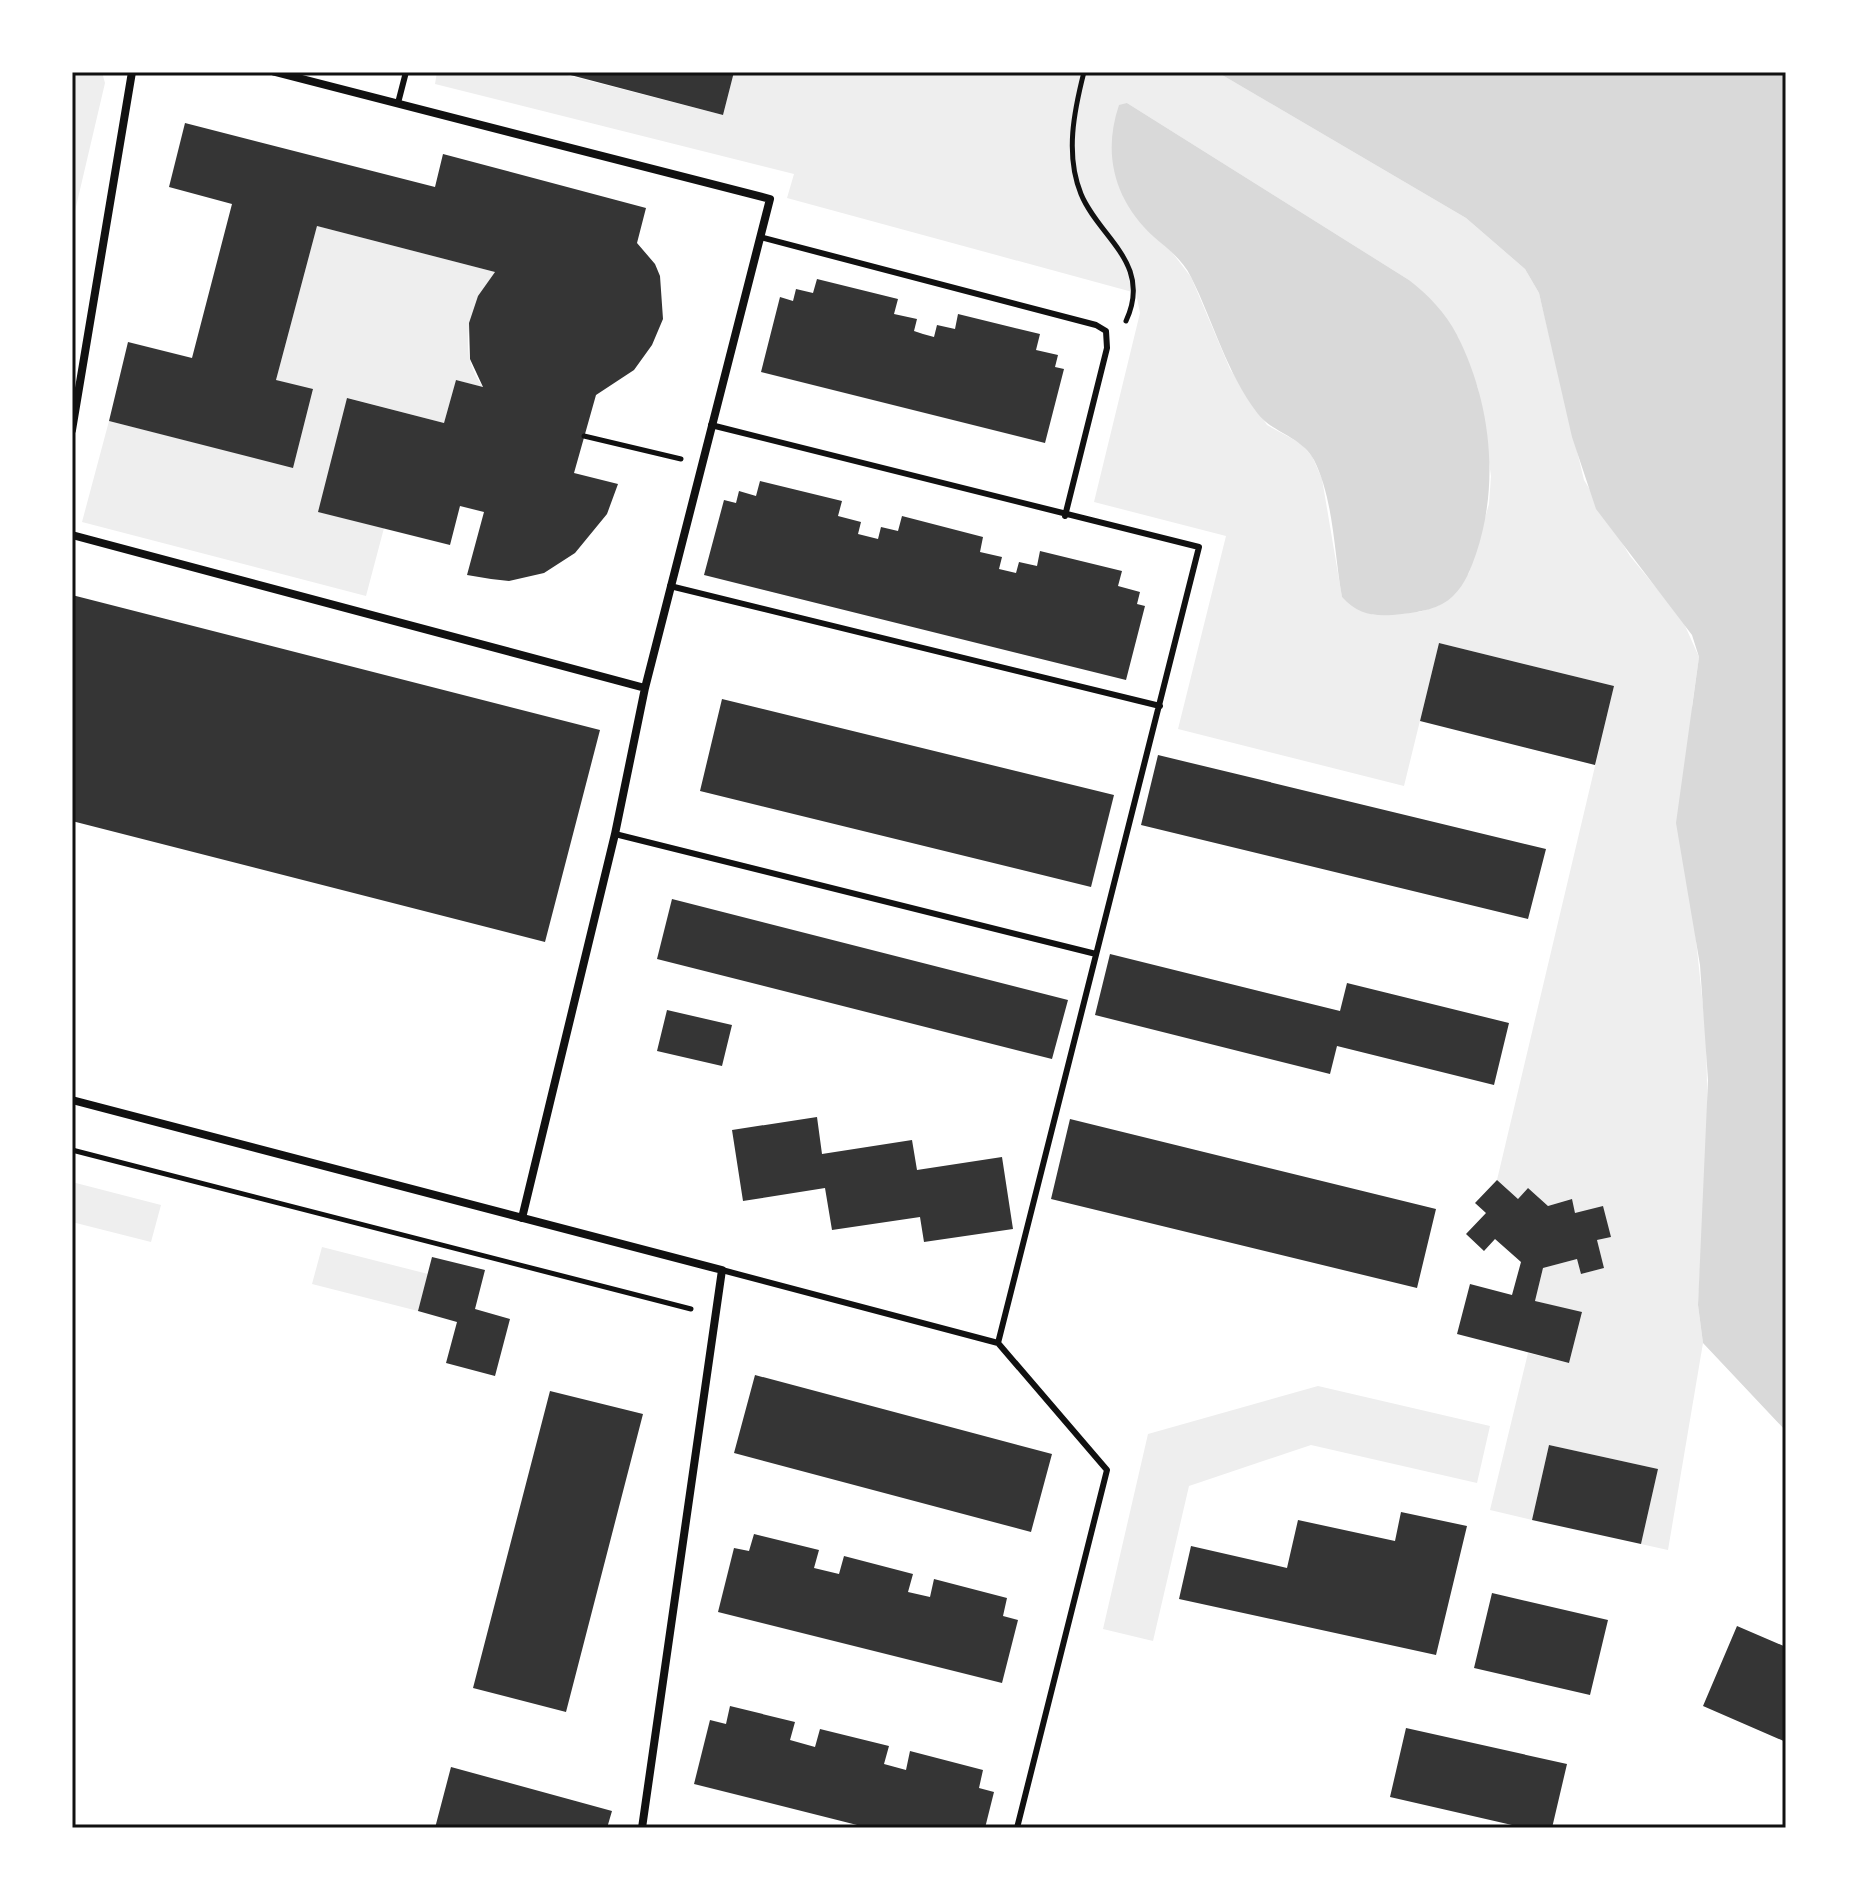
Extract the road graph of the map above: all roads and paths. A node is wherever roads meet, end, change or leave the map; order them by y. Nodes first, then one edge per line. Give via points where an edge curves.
1 (132, 72) edge
2 (275, 72) edge
3 (406, 72) edge
4 (1084, 72) edge
5 (398, 103) junction
6 (760, 237) junction
7 (1109, 341) junction
8 (711, 425) junction
9 (72, 430) edge
10 (584, 436) dead end
11 (702, 464) junction
12 (1065, 516) junction
13 (72, 535) edge
14 (670, 586) junction
15 (645, 688) junction
16 (1160, 706) junction
17 (615, 834) junction
18 (1096, 954) junction
19 (72, 1100) edge
20 (72, 1150) edge
21 (522, 1218) junction
22 (722, 1270) junction
23 (716, 1315) junction
24 (998, 1343) junction
25 (642, 1828) edge
26 (1017, 1828) edge

1 - 9 street
2 - 5 street
3 - 5 lane
4 - 7 path via 1073,124 1075,175 1089,208 1122,253 1132,284 1128,318
5 - 6 street via 770,199
6 - 7 lane via 1096,325
6 - 8 street
7 - 12 lane
8 - 11 street
8 - 12 lane
10 - 11 path
11 - 14 street
12 - 16 lane via 1199,547
13 - 15 street
14 - 15 street
14 - 16 lane
15 - 17 street
16 - 18 lane
17 - 18 lane
17 - 21 street
18 - 24 lane
19 - 21 street
20 - 23 path
21 - 22 street
22 - 23 street
22 - 24 lane
23 - 25 street
24 - 26 lane via 1107,1470

